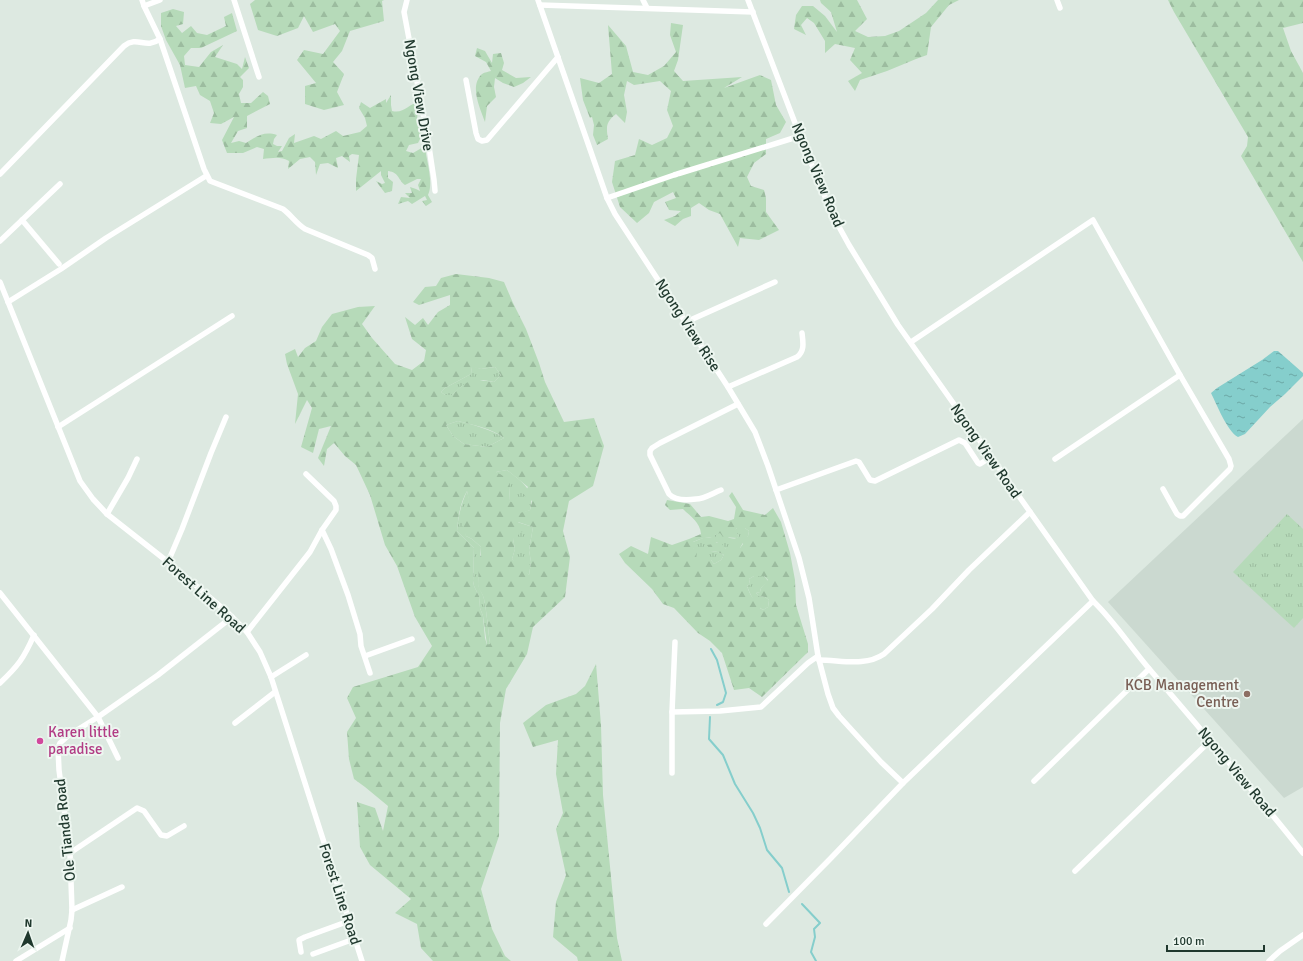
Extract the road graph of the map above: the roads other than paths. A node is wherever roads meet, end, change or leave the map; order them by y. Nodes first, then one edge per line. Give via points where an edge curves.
1 (160, 0) edge
2 (234, 0) edge
3 (407, 0) edge
4 (643, 0) edge
5 (748, 0) edge
6 (1057, 0) edge
7 (539, 2) edge
8 (143, 3) edge
9 (647, 8) junction
10 (1060, 8) dead end
11 (753, 12) junction
12 (160, 39) junction
13 (558, 57) junction
14 (259, 76) dead end
15 (466, 80) dead end
16 (800, 136) junction
17 (0, 174) edge
18 (206, 176) junction
19 (60, 184) dead end
20 (435, 191) dead end
21 (607, 198) junction
22 (22, 220) junction
23 (0, 241) edge
24 (59, 264) dead end
25 (375, 269) dead end
26 (0, 282) edge
27 (775, 282) dead end
28 (8, 302) junction
29 (232, 316) dead end
30 (686, 322) junction
31 (802, 333) dead end
32 (911, 342) junction
33 (1180, 375) junction
34 (728, 387) junction
35 (738, 404) junction
36 (226, 417) dead end
37 (58, 427) junction
38 (990, 457) junction
39 (137, 459) dead end
40 (1055, 459) dead end
41 (306, 474) dead end
42 (1163, 489) dead end
43 (721, 490) dead end
44 (776, 490) junction
45 (1030, 512) junction
46 (107, 514) junction
47 (322, 530) junction
48 (168, 562) junction
49 (0, 593) edge
50 (1093, 601) junction
51 (232, 617) junction
52 (247, 632) junction
53 (34, 635) junction
54 (412, 639) dead end
55 (674, 642) dead end
56 (306, 655) dead end
57 (366, 656) junction
58 (819, 658) junction
59 (1149, 669) junction
60 (370, 673) dead end
61 (271, 677) junction
62 (0, 683) edge
63 (276, 692) junction
64 (672, 712) junction
65 (98, 717) junction
66 (235, 723) dead end
67 (1210, 740) junction
68 (118, 758) dead end
69 (672, 773) dead end
70 (1034, 781) dead end
71 (903, 783) junction
72 (184, 826) dead end
73 (70, 853) junction
74 (1303, 853) edge
75 (1074, 871) dead end
76 (122, 887) dead end
77 (72, 910) junction
78 (349, 921) junction
79 (766, 924) dead end
80 (70, 928) junction
81 (1303, 936) edge
82 (354, 939) junction
83 (301, 952) dead end
84 (313, 954) dead end
85 (16, 961) edge
86 (62, 961) edge
87 (362, 961) edge
88 (1269, 961) edge

1 - 8 street
2 - 14 street
3 - 20 street, Ngong View Drive via 404,12
4 - 9 street
5 - 11 street, Ngong View Road
6 - 10 street
7 - 9 street
7 - 13 street, Ngong View Rise
8 - 12 street
9 - 11 street
11 - 16 street, Ngong View Road
12 - 17 street via 154,44 134,41 124,46
12 - 18 street
13 - 15 street via 487,140 478,139
13 - 21 street, Ngong View Rise
16 - 21 street
16 - 32 street, Ngong View Road via 841,231 868,278
18 - 25 street via 216,184 282,209 305,229 368,255 372,258
18 - 28 street
19 - 22 street
21 - 30 street, Ngong View Rise
22 - 23 street
22 - 24 street
26 - 28 street, Forest Line Road
27 - 30 street
28 - 37 street, Forest Line Road
29 - 37 street
30 - 34 street, Ngong View Rise
31 - 34 street via 803,350 800,355
32 - 33 street via 1093,220
32 - 38 street, Ngong View Road
33 - 40 street
33 - 42 street via 1231,466 1183,516 1177,514
34 - 35 street, Ngong View Rise
35 - 43 street via 660,443 650,451 672,498 698,500
35 - 44 street, Ngong View Rise via 755,432
36 - 48 street
37 - 46 street, Forest Line Road via 80,481
38 - 44 street via 978,463 965,443 959,440 875,481 870,480 856,461
38 - 45 street, Ngong View Road
39 - 46 street
41 - 47 street via 326,492 336,506 336,510
44 - 58 street, Ngong View Rise via 799,558
45 - 50 street, Ngong View Road
45 - 58 street via 884,654 865,662
46 - 48 street, Forest Line Road
47 - 52 street via 310,552
47 - 57 street via 332,549
48 - 51 street, Forest Line Road
49 - 53 street
50 - 59 street, Ngong View Road
50 - 71 street
51 - 52 street, Forest Line Road
51 - 65 street, Ole Tianda Road via 158,675
52 - 61 street, Forest Line Road via 260,652
53 - 62 street via 19,664
53 - 65 street
54 - 57 street
55 - 64 street
56 - 61 street
57 - 60 street
58 - 64 street via 808,663 761,707
58 - 71 street, Ngong View Rise via 833,708
59 - 67 street, Ngong View Road
59 - 70 street
61 - 63 street, Forest Line Road
63 - 66 street
63 - 78 street, Forest Line Road
64 - 69 street
65 - 68 street
65 - 73 street, Ole Tianda Road via 69,735 58,748 58,770
67 - 74 street, Ngong View Road
67 - 75 street
71 - 79 street
72 - 73 street via 167,836 161,835 144,811 137,808
73 - 77 street, Ole Tianda Road
76 - 77 street
77 - 80 street, Ole Tianda Road
78 - 82 street, Forest Line Road
78 - 83 street via 299,940
80 - 85 street
80 - 86 street, Ole Tianda Road
81 - 88 street
82 - 84 street
82 - 87 street, Forest Line Road

